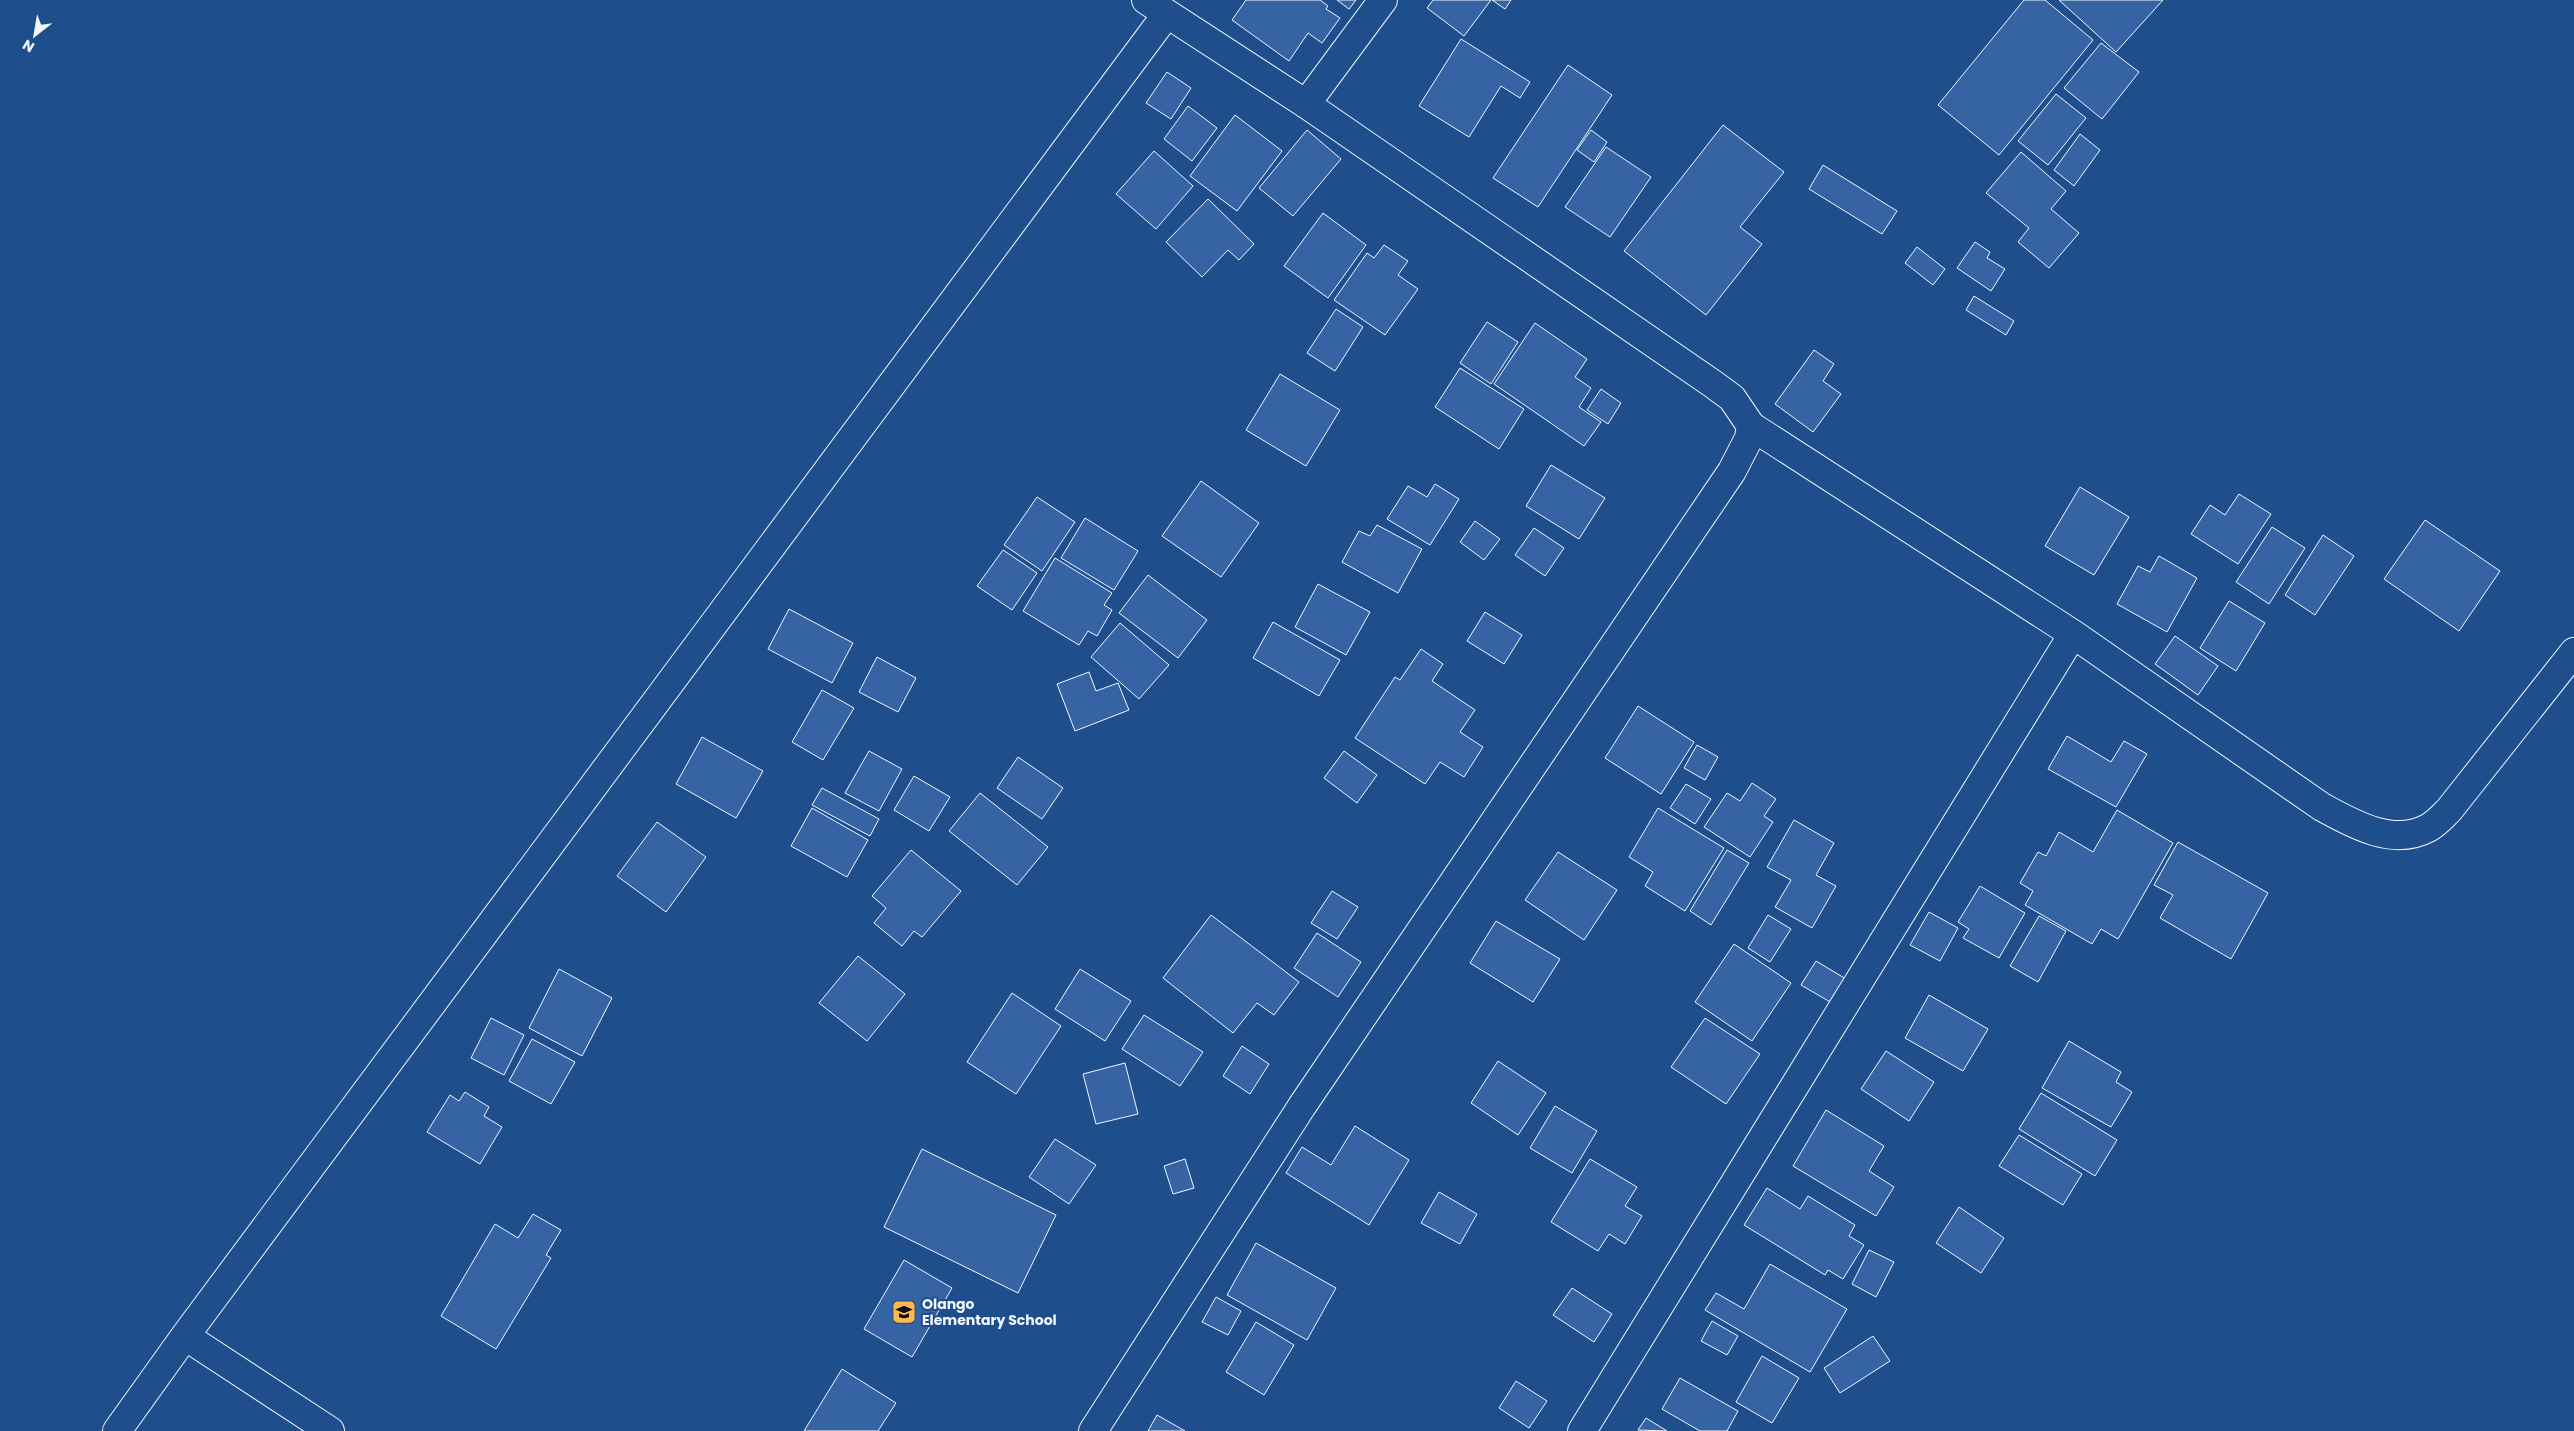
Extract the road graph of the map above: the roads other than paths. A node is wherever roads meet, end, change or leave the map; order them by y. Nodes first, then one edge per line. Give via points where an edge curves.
1 (1383, 0) edge
2 (1156, 8) edge
3 (1306, 104) junction
4 (1751, 426) junction
5 (2073, 634) junction
6 (2574, 652) edge
7 (185, 1336) junction
8 (118, 1431) edge
9 (330, 1431) edge
10 (1093, 1431) edge
11 (1582, 1431) edge

1 - 3 street
2 - 3 street
2 - 7 street
3 - 4 street via 1713,384 1732,398
4 - 5 street
4 - 10 street via 1749,438 1732,471 1302,1106
5 - 6 street via 2322,807 2383,834 2409,835 2429,827 2449,810
5 - 11 street
7 - 8 street
7 - 9 street

